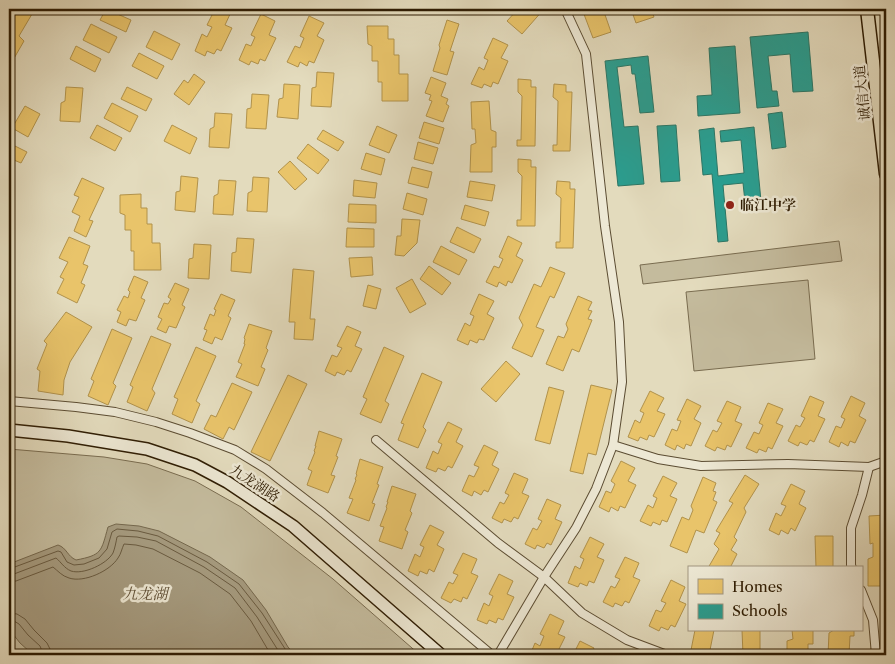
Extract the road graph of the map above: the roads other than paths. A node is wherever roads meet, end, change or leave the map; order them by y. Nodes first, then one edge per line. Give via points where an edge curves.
1 (565, 9) edge
2 (867, 9) edge
3 (886, 174) edge
4 (9, 401) edge
5 (9, 430) edge
6 (376, 440) dead end
7 (613, 445) junction
8 (886, 461) edge
9 (869, 467) junction
10 (851, 566) edge
11 (544, 577) junction
12 (862, 592) edge
13 (441, 655) edge
14 (492, 655) edge
15 (498, 655) edge
16 (667, 655) edge
17 (876, 655) edge

1 - 7 street via 586,54 619,322 622,382
2 - 3 main road, 诚信大道
4 - 14 street via 115,412 156,422 235,450 324,513
5 - 13 street, 九龙湖路 via 147,449 195,465 293,526
6 - 11 street
7 - 9 street via 658,459 701,466 788,464
7 - 11 street via 576,528
8 - 9 street
9 - 10 street via 851,528
11 - 15 street
11 - 16 street via 582,612 627,640
12 - 17 street via 874,620

